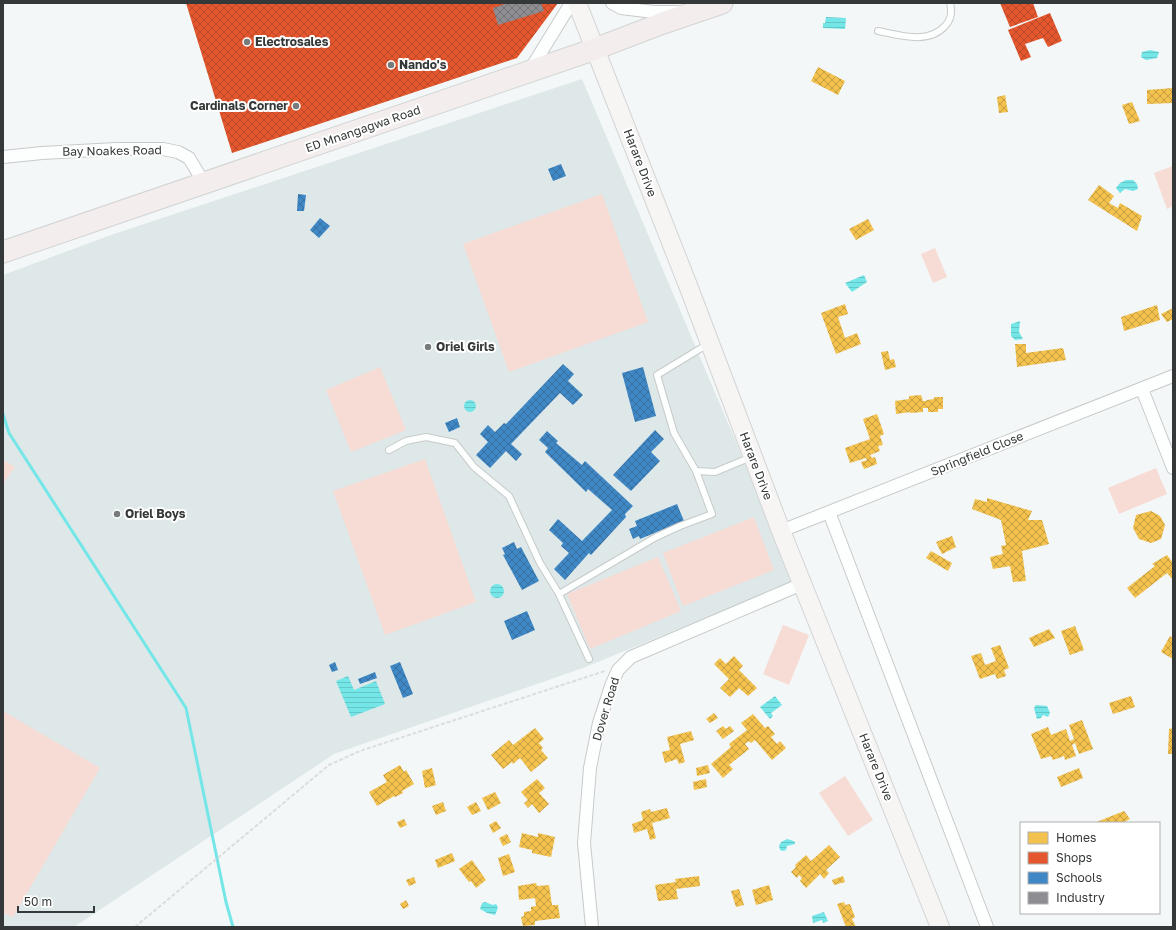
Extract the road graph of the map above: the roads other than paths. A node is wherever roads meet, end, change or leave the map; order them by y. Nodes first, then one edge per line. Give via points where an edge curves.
1 (570, 3) edge
2 (578, 3) edge
3 (612, 3) edge
4 (722, 3) edge
5 (950, 3) edge
6 (694, 12) junction
7 (878, 31) dead end
8 (595, 49) junction
9 (530, 71) junction
10 (3, 157) edge
11 (204, 184) junction
12 (3, 252) edge
13 (710, 343) junction
14 (1173, 376) edge
15 (1142, 389) junction
16 (389, 450) dead end
17 (744, 460) dead end
18 (1173, 468) edge
19 (696, 471) junction
20 (829, 512) junction
21 (781, 531) junction
22 (802, 584) junction
23 (559, 594) junction
24 (589, 659) dead end
25 (592, 927) edge
26 (940, 927) edge
27 (987, 927) edge

1 - 9 street
2 - 8 main road, Harare Drive
3 - 6 street via 621,8 647,11
4 - 6 highway, ED Mnangagwa Road
5 - 7 lane via 952,9 947,24 940,32 931,36 913,37
6 - 8 highway, ED Mnangagwa Road
8 - 9 highway, ED Mnangagwa Road
8 - 13 main road, Harare Drive
9 - 11 highway, ED Mnangagwa Road
10 - 11 street, Bay Noakes Road via 116,149 163,149 178,152 189,158
11 - 12 highway, ED Mnangagwa Road
13 - 19 lane via 657,375 674,433
13 - 21 main road, Harare Drive
14 - 15 street, Springfield Close
15 - 18 street
15 - 20 street, Springfield Close
16 - 23 lane via 406,441 426,437 455,443 474,467 509,496 540,563
17 - 19 lane via 715,472
19 - 23 lane via 712,514 656,537
20 - 21 street, Springfield Close
20 - 27 street
21 - 22 main road, Harare Drive
22 - 25 street, Dover Road via 631,657 618,670 599,723 590,768 584,843
22 - 26 main road, Harare Drive
23 - 24 lane

